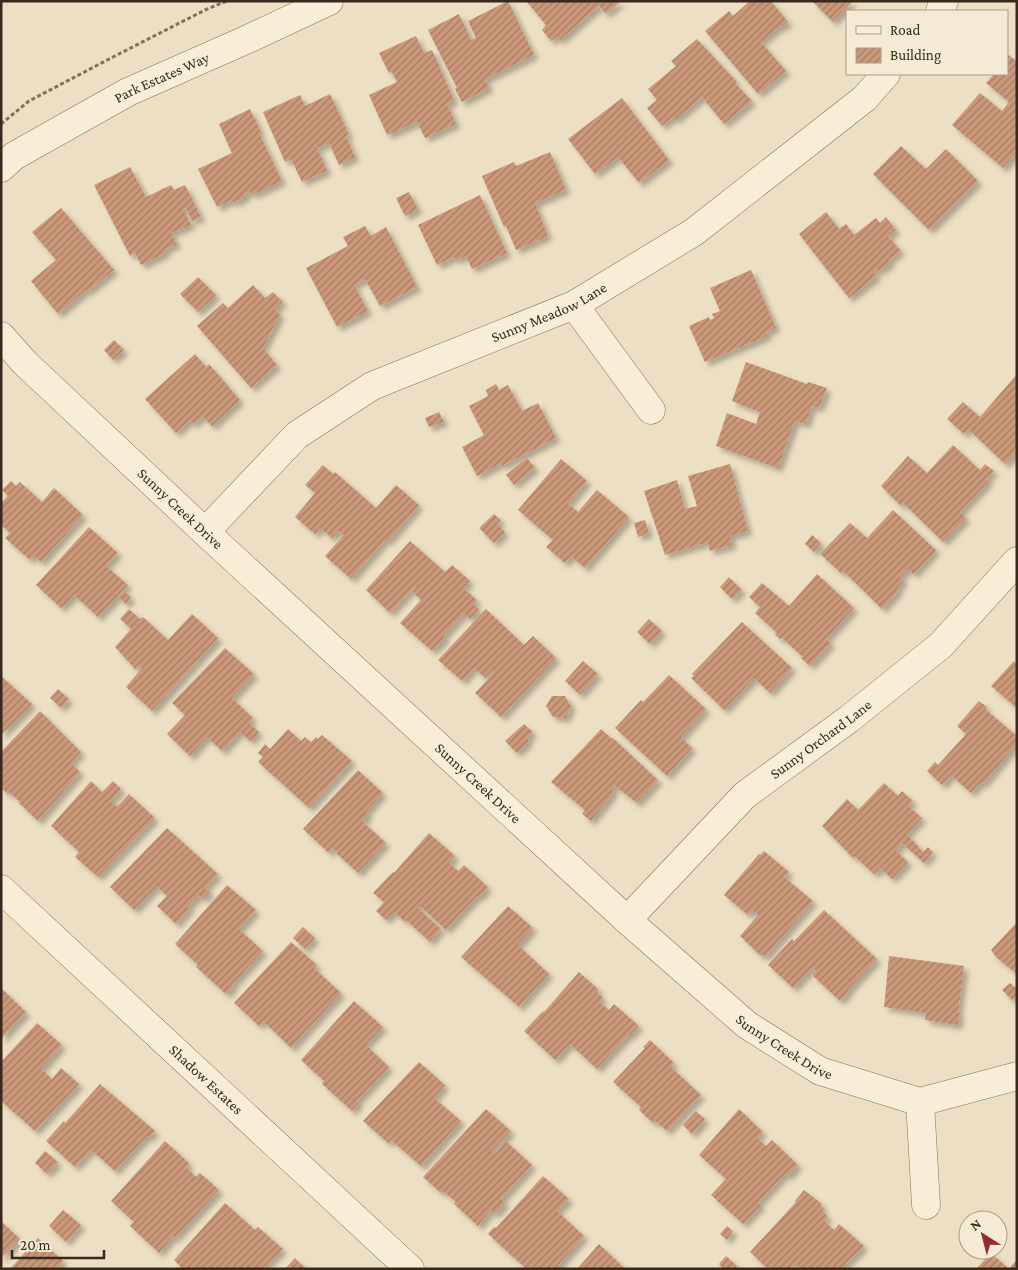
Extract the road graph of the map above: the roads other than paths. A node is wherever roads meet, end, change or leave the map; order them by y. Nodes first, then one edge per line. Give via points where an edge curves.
1 (329, 1) edge
2 (885, 75) edge
3 (1, 168) edge
4 (574, 305) junction
5 (1, 336) edge
6 (651, 410) dead end
7 (205, 532) junction
8 (1017, 561) edge
9 (1, 889) edge
10 (628, 920) junction
11 (1017, 1076) edge
12 (920, 1102) junction
13 (926, 1206) dead end
14 (410, 1269) edge

1 - 3 street, Park Estates Way via 128,92 14,156
2 - 4 street, Sunny Meadow Lane via 866,98 694,232
4 - 6 street
4 - 7 street, Sunny Meadow Lane via 372,386 297,435
5 - 7 street, Sunny Creek Drive via 25,363
7 - 10 street, Sunny Creek Drive
8 - 10 street, Sunny Orchard Lane via 941,645 850,719 745,796
9 - 14 street, Shadow Estates
10 - 12 street, Sunny Creek Drive via 747,1025 820,1071
11 - 12 street
12 - 13 street

